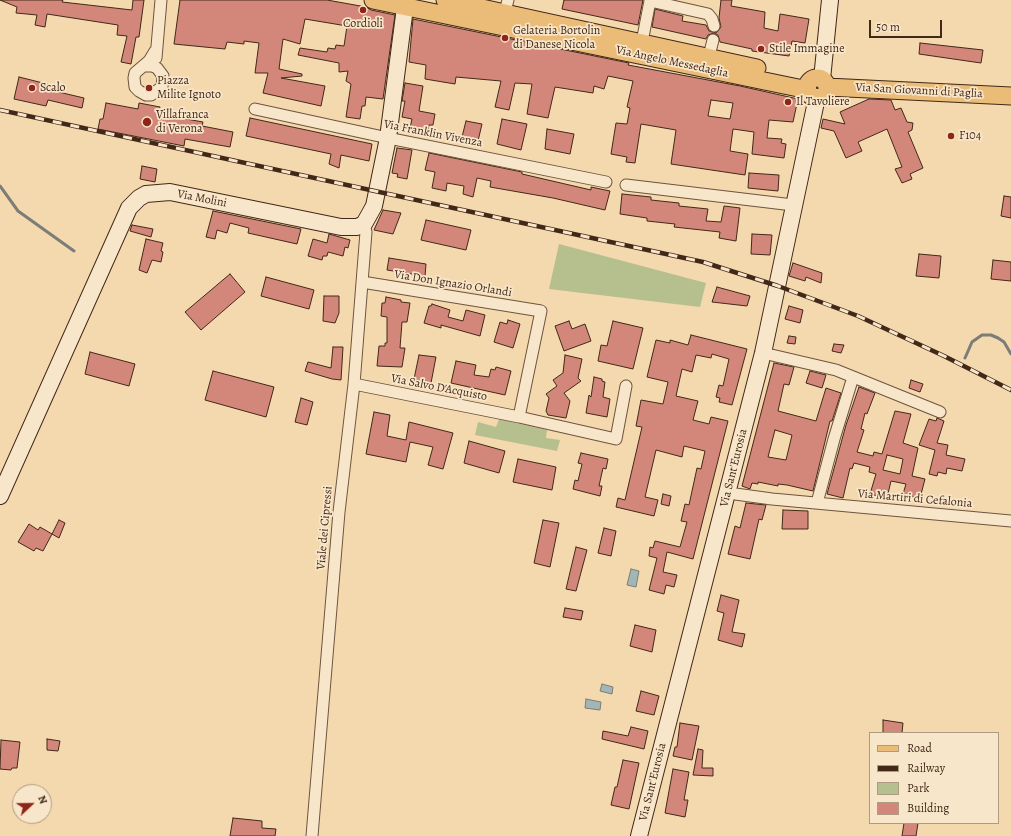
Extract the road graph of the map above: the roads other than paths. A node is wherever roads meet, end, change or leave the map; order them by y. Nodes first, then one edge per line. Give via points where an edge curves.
1 (161, 0) edge
2 (373, 0) edge
3 (445, 0) edge
4 (830, 0) edge
5 (405, 3) edge
6 (506, 6) edge
7 (714, 26) dead end
8 (642, 42) junction
9 (155, 51) junction
10 (143, 66) junction
11 (161, 72) junction
12 (817, 87) junction
13 (1011, 96) edge
14 (255, 109) dead end
15 (388, 138) junction
16 (606, 182) dead end
17 (626, 185) dead end
18 (793, 205) junction
19 (364, 224) junction
20 (362, 282) junction
21 (763, 353) junction
22 (853, 377) junction
23 (354, 384) junction
24 (626, 386) dead end
25 (940, 412) dead end
26 (519, 417) junction
27 (728, 493) junction
28 (0, 496) edge
29 (817, 503) junction
30 (1011, 521) edge
31 (312, 836) edge
32 (639, 836) edge

1 - 9 street
2 - 5 main road, Via Angelo Messedaglia
3 - 6 main road, Via Angelo Messedaglia
4 - 12 street, Via Sant'Eurosia
5 - 12 main road, Via Angelo Messedaglia
5 - 15 street
6 - 8 main road, Via Angelo Messedaglia
7 - 8 street, Via Angelo Messedaglia via 708,14 650,1
8 - 12 main road, Via Angelo Messedaglia via 711,48
9 - 10 street
9 - 11 street
10 - 11 street via 152,66
10 - 11 street via 135,73 134,83 138,91 146,95 156,93 162,87
12 - 13 main road, Via San Giovanni di Paglia
12 - 18 street, Via Sant'Eurosia
14 - 15 street, Via Franklin Vivenza
15 - 16 street, Via Franklin Vivenza
15 - 19 street via 374,206
17 - 18 street
18 - 21 street, Via Sant'Eurosia
19 - 20 street, Viale dei Cipressi via 366,232
19 - 28 street, Via Molini via 357,227 341,227 170,192 146,194 139,198 129,208
20 - 23 street, Viale dei Cipressi
20 - 26 street, Via Don Ignazio Orlandi via 540,310
21 - 22 street via 836,370
21 - 27 street, Via Sant'Eurosia
22 - 25 street
22 - 29 street
23 - 26 street, Via Salvo D'Acquisto
23 - 31 street, Viale dei Cipressi via 339,512
24 - 26 street, Via Salvo D'Acquisto via 616,439
27 - 29 street, Via Martiri di Cefalonia
27 - 32 street, Via Sant'Eurosia
29 - 30 street, Via Martiri di Cefalonia

